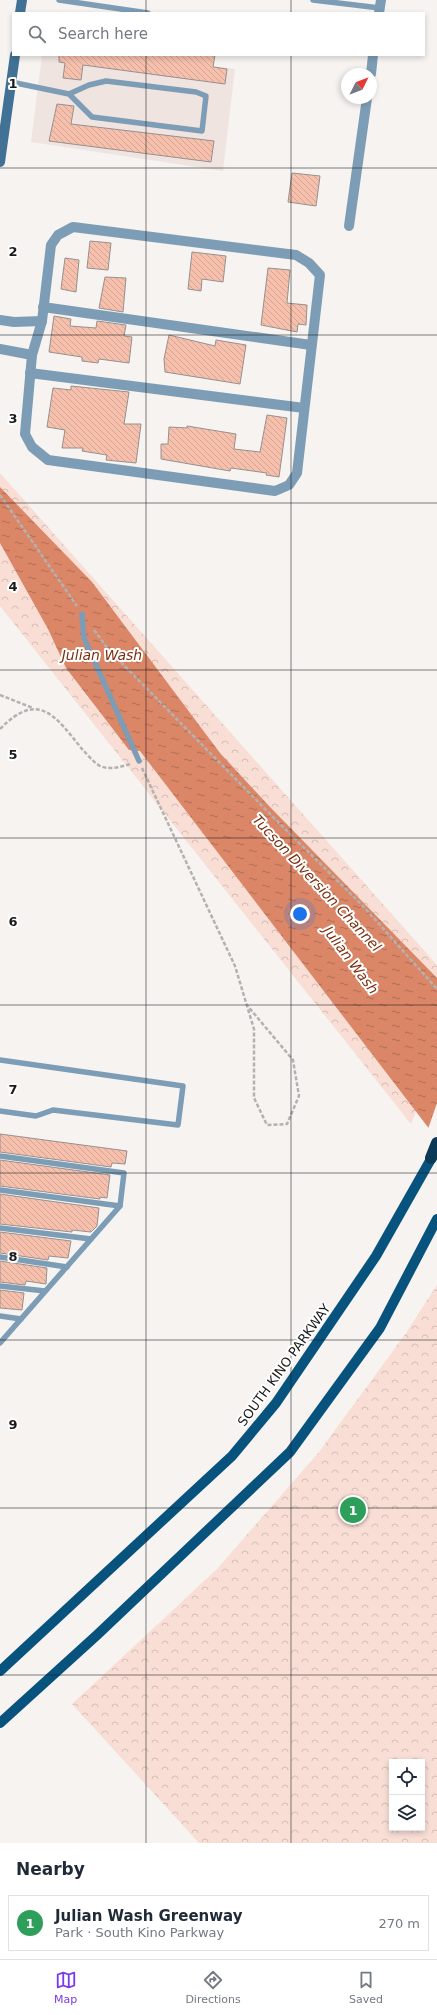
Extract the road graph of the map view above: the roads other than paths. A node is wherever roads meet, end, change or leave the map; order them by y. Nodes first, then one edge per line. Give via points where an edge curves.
1 (22, 0) edge
2 (59, 0) edge
3 (313, 0) edge
4 (380, 7) edge
5 (20, 12) edge
6 (141, 12) edge
7 (15, 56) edge
8 (373, 56) edge
9 (371, 68) edge
10 (11, 82) junction
11 (68, 94) junction
12 (366, 104) edge
13 (2, 136) edge
14 (0, 162) edge
15 (349, 226) dead end
16 (43, 308) junction
17 (0, 320) edge
18 (42, 321) junction
19 (311, 345) junction
20 (0, 349) edge
21 (32, 355) junction
22 (30, 373) junction
23 (304, 408) junction
24 (82, 614) road end
25 (139, 761) road end
26 (0, 1060) edge
27 (0, 1111) edge
28 (437, 1143) edge
29 (434, 1153) edge
30 (0, 1156) edge
31 (0, 1190) edge
32 (120, 1206) junction
33 (437, 1219) edge
34 (0, 1228) edge
35 (91, 1239) junction
36 (0, 1257) edge
37 (67, 1267) junction
38 (0, 1286) edge
39 (45, 1291) junction
40 (0, 1316) edge
41 (21, 1319) junction
42 (0, 1344) edge
43 (0, 1671) edge
44 (0, 1723) edge

1 - 5 main road
2 - 6 lane
3 - 4 lane
7 - 10 main road
8 - 9 street
10 - 11 lane
10 - 13 main road
11 - 11 lane via 106,81 196,92 206,96 202,131 92,117
12 - 15 street
13 - 14 main road
16 - 18 street
16 - 19 street
16 - 19 street via 51,245 58,235 73,227 296,255 309,263 320,275
17 - 18 street
18 - 21 street
19 - 23 street
20 - 21 street
21 - 22 street
22 - 23 street
22 - 23 street via 25,434 32,447 48,460 275,491 289,485 297,473
24 - 25 lane via 84,638
26 - 27 lane via 183,1086 178,1125 53,1110 36,1116
28 - 29 highway
29 - 43 main road, SOUTH KINO PARKWAY via 376,1256 276,1403 232,1456
30 - 32 lane via 124,1173
31 - 32 lane
32 - 35 lane
33 - 44 main road via 380,1328 290,1452
34 - 35 lane
35 - 37 lane
36 - 37 lane
37 - 39 lane
38 - 39 lane
39 - 41 lane
40 - 41 lane
41 - 42 lane

